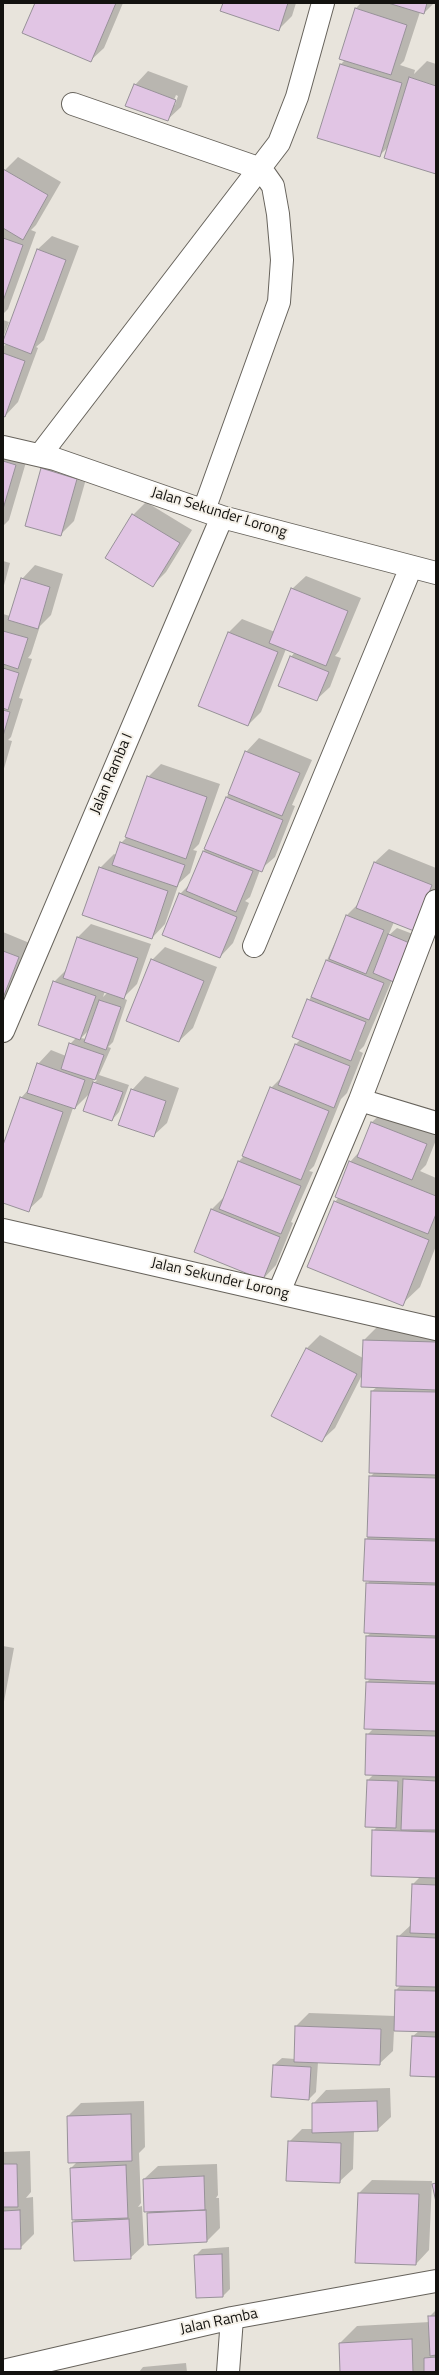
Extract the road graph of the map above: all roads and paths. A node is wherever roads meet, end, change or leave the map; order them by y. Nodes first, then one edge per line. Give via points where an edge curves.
1 (323, 3) edge
2 (73, 104) dead end
3 (261, 169) junction
4 (3, 447) edge
5 (40, 455) junction
6 (213, 513) junction
7 (411, 567) junction
8 (436, 573) edge
9 (436, 905) edge
10 (254, 946) dead end
11 (3, 1031) edge
12 (360, 1100) junction
13 (436, 1123) edge
14 (3, 1230) edge
15 (279, 1292) junction
16 (436, 1329) edge
17 (436, 2281) edge
18 (232, 2318) junction
19 (3, 2371) edge
20 (228, 2372) edge

1 - 3 street via 289,122 279,143
2 - 3 street
3 - 5 street
3 - 6 street, Jalan Ramba I via 273,186 278,214 282,260 279,302
4 - 5 street, Jalan Sekunder Lorong
5 - 6 street, Jalan Sekunder Lorong
6 - 7 street, Jalan Sekunder Lorong
6 - 11 street, Jalan Ramba I
7 - 8 street, Jalan Sekunder Lorong
7 - 10 street
9 - 12 street
12 - 13 street
12 - 15 street
14 - 15 street, Jalan Sekunder Lorong
15 - 16 street, Jalan Sekunder Lorong
17 - 18 street, Jalan Ramba
18 - 19 street, Jalan Ramba
18 - 20 street

